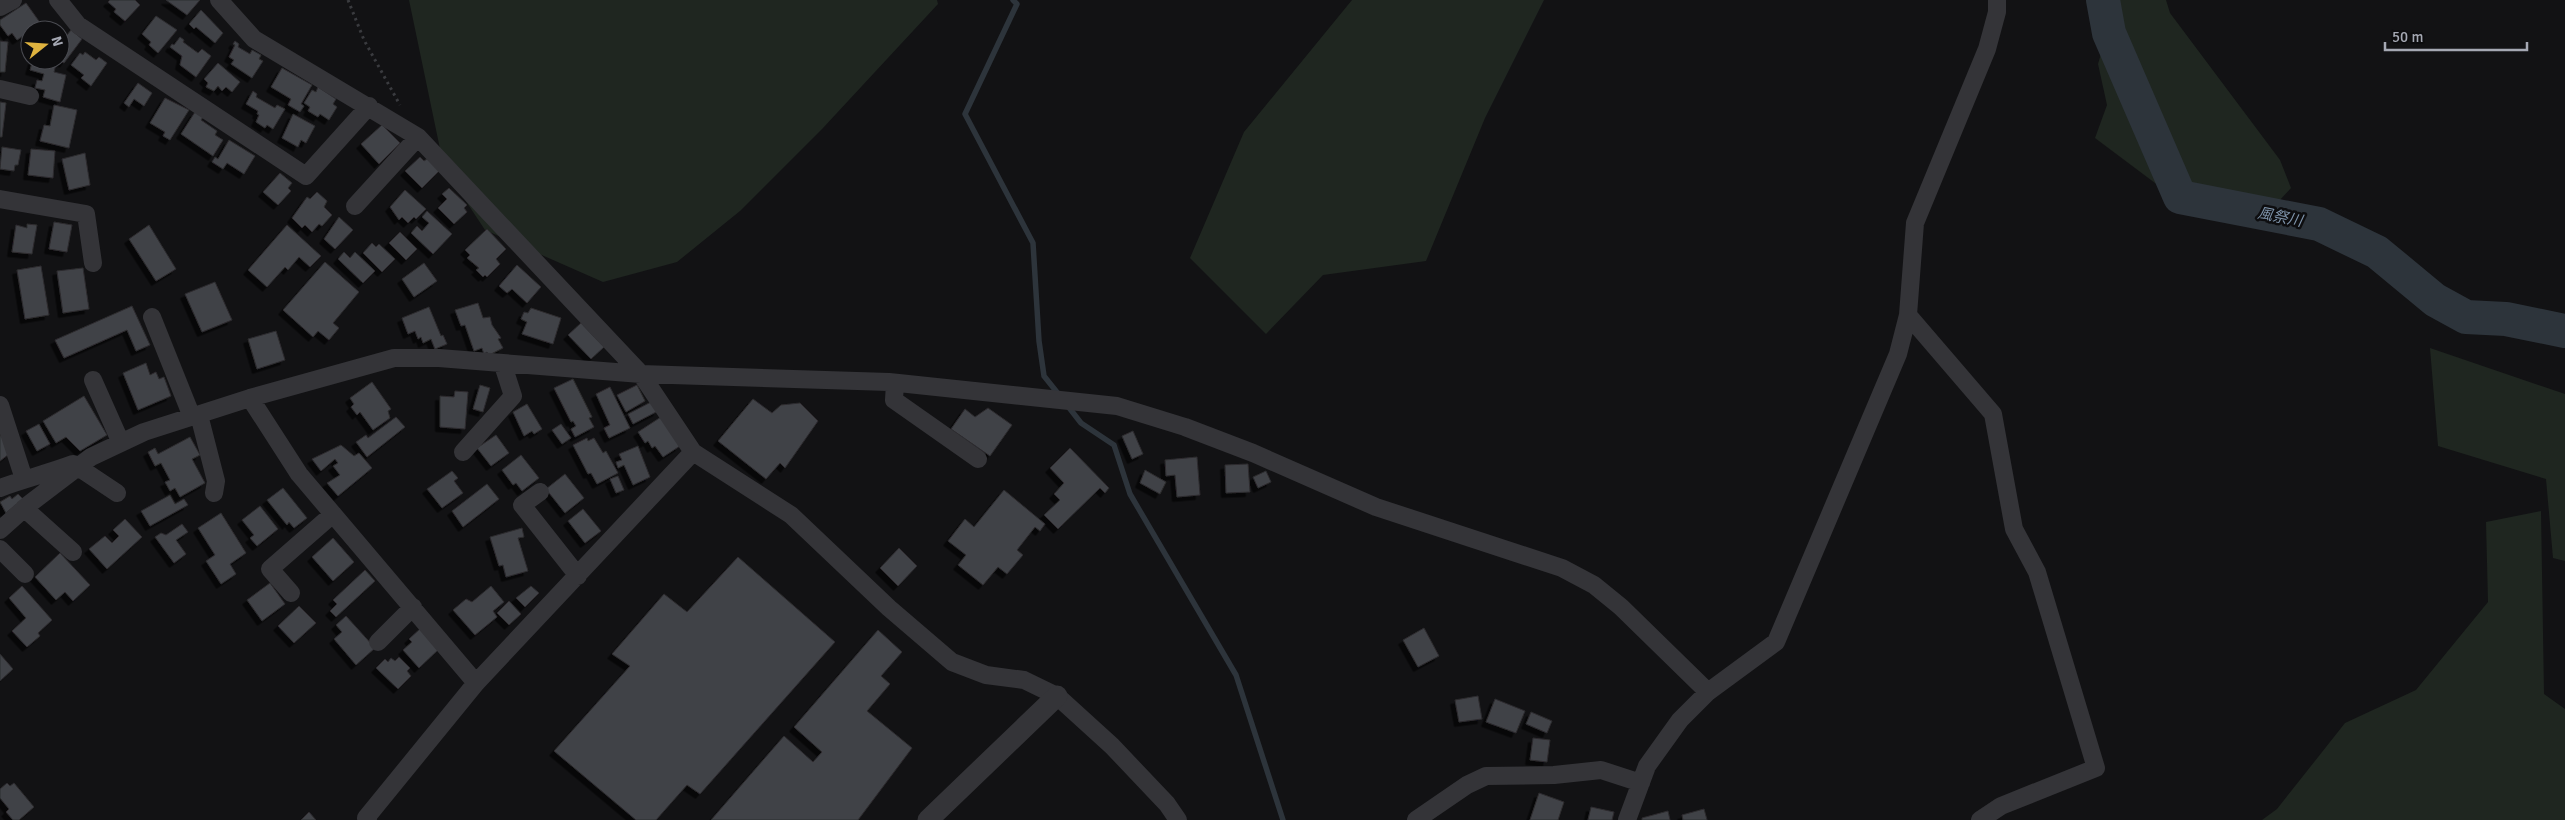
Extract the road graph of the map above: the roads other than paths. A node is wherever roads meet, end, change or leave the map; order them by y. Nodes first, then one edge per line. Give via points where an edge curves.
1 (13, 0) edge
2 (58, 0) edge
3 (219, 0) edge
4 (1997, 0) edge
5 (0, 7) edge
6 (0, 89) edge
7 (30, 96) dead end
8 (368, 106) junction
9 (418, 137) junction
10 (0, 199) edge
11 (355, 206) dead end
12 (93, 263) dead end
13 (1908, 315) junction
14 (152, 317) dead end
15 (503, 365) junction
16 (641, 374) junction
17 (93, 380) dead end
18 (895, 383) junction
19 (250, 398) junction
20 (0, 405) edge
21 (195, 416) junction
22 (121, 443) junction
23 (463, 452) dead end
24 (693, 452) junction
25 (978, 458) dead end
26 (84, 462) junction
27 (24, 479) junction
28 (0, 488) edge
29 (540, 492) dead end
30 (117, 493) dead end
31 (214, 493) dead end
32 (24, 508) junction
33 (334, 514) junction
34 (0, 530) edge
35 (0, 549) edge
36 (73, 552) dead end
37 (25, 574) dead end
38 (578, 576) junction
39 (291, 593) dead end
40 (413, 607) junction
41 (378, 642) dead end
42 (476, 683) junction
43 (1708, 692) junction
44 (1057, 696) junction
45 (1640, 783) junction
46 (366, 819) edge
47 (928, 820) edge
48 (1178, 820) edge
49 (1416, 820) edge
50 (1627, 820) edge
51 (1980, 820) edge

1 - 5 street
2 - 8 street via 78,25 306,176
3 - 8 street via 254,39
4 - 13 street via 1987,49 1915,222
6 - 7 street
8 - 9 street
9 - 11 street
9 - 16 street
10 - 12 street via 86,214
13 - 43 street via 1898,354 1776,642
13 - 51 street via 1992,414 2014,528 2037,572 2096,768 2001,806
14 - 21 street
15 - 16 street
15 - 19 street via 439,358 394,358
15 - 23 street via 513,396
16 - 18 street
16 - 24 street
17 - 22 street
18 - 25 street via 894,400
18 - 43 street via 1117,406 1244,450 1376,507 1562,568 1594,585 1622,607
19 - 21 street
19 - 33 street via 299,474
20 - 27 street
21 - 22 street
21 - 31 street via 216,481
22 - 26 street
24 - 38 street
24 - 44 street via 791,515 889,608 952,662 986,674 1024,680
26 - 27 street via 38,478
26 - 30 street
26 - 32 street
27 - 28 street
29 - 38 street via 522,505
32 - 34 street
32 - 36 street
33 - 39 street via 270,569
33 - 40 street
35 - 37 street
38 - 42 street
40 - 41 street
40 - 42 street
42 - 46 street
43 - 45 street via 1680,720 1647,766
44 - 47 street
44 - 48 street via 1112,746
45 - 49 street via 1601,770 1554,775 1486,776 1461,788
45 - 50 street

